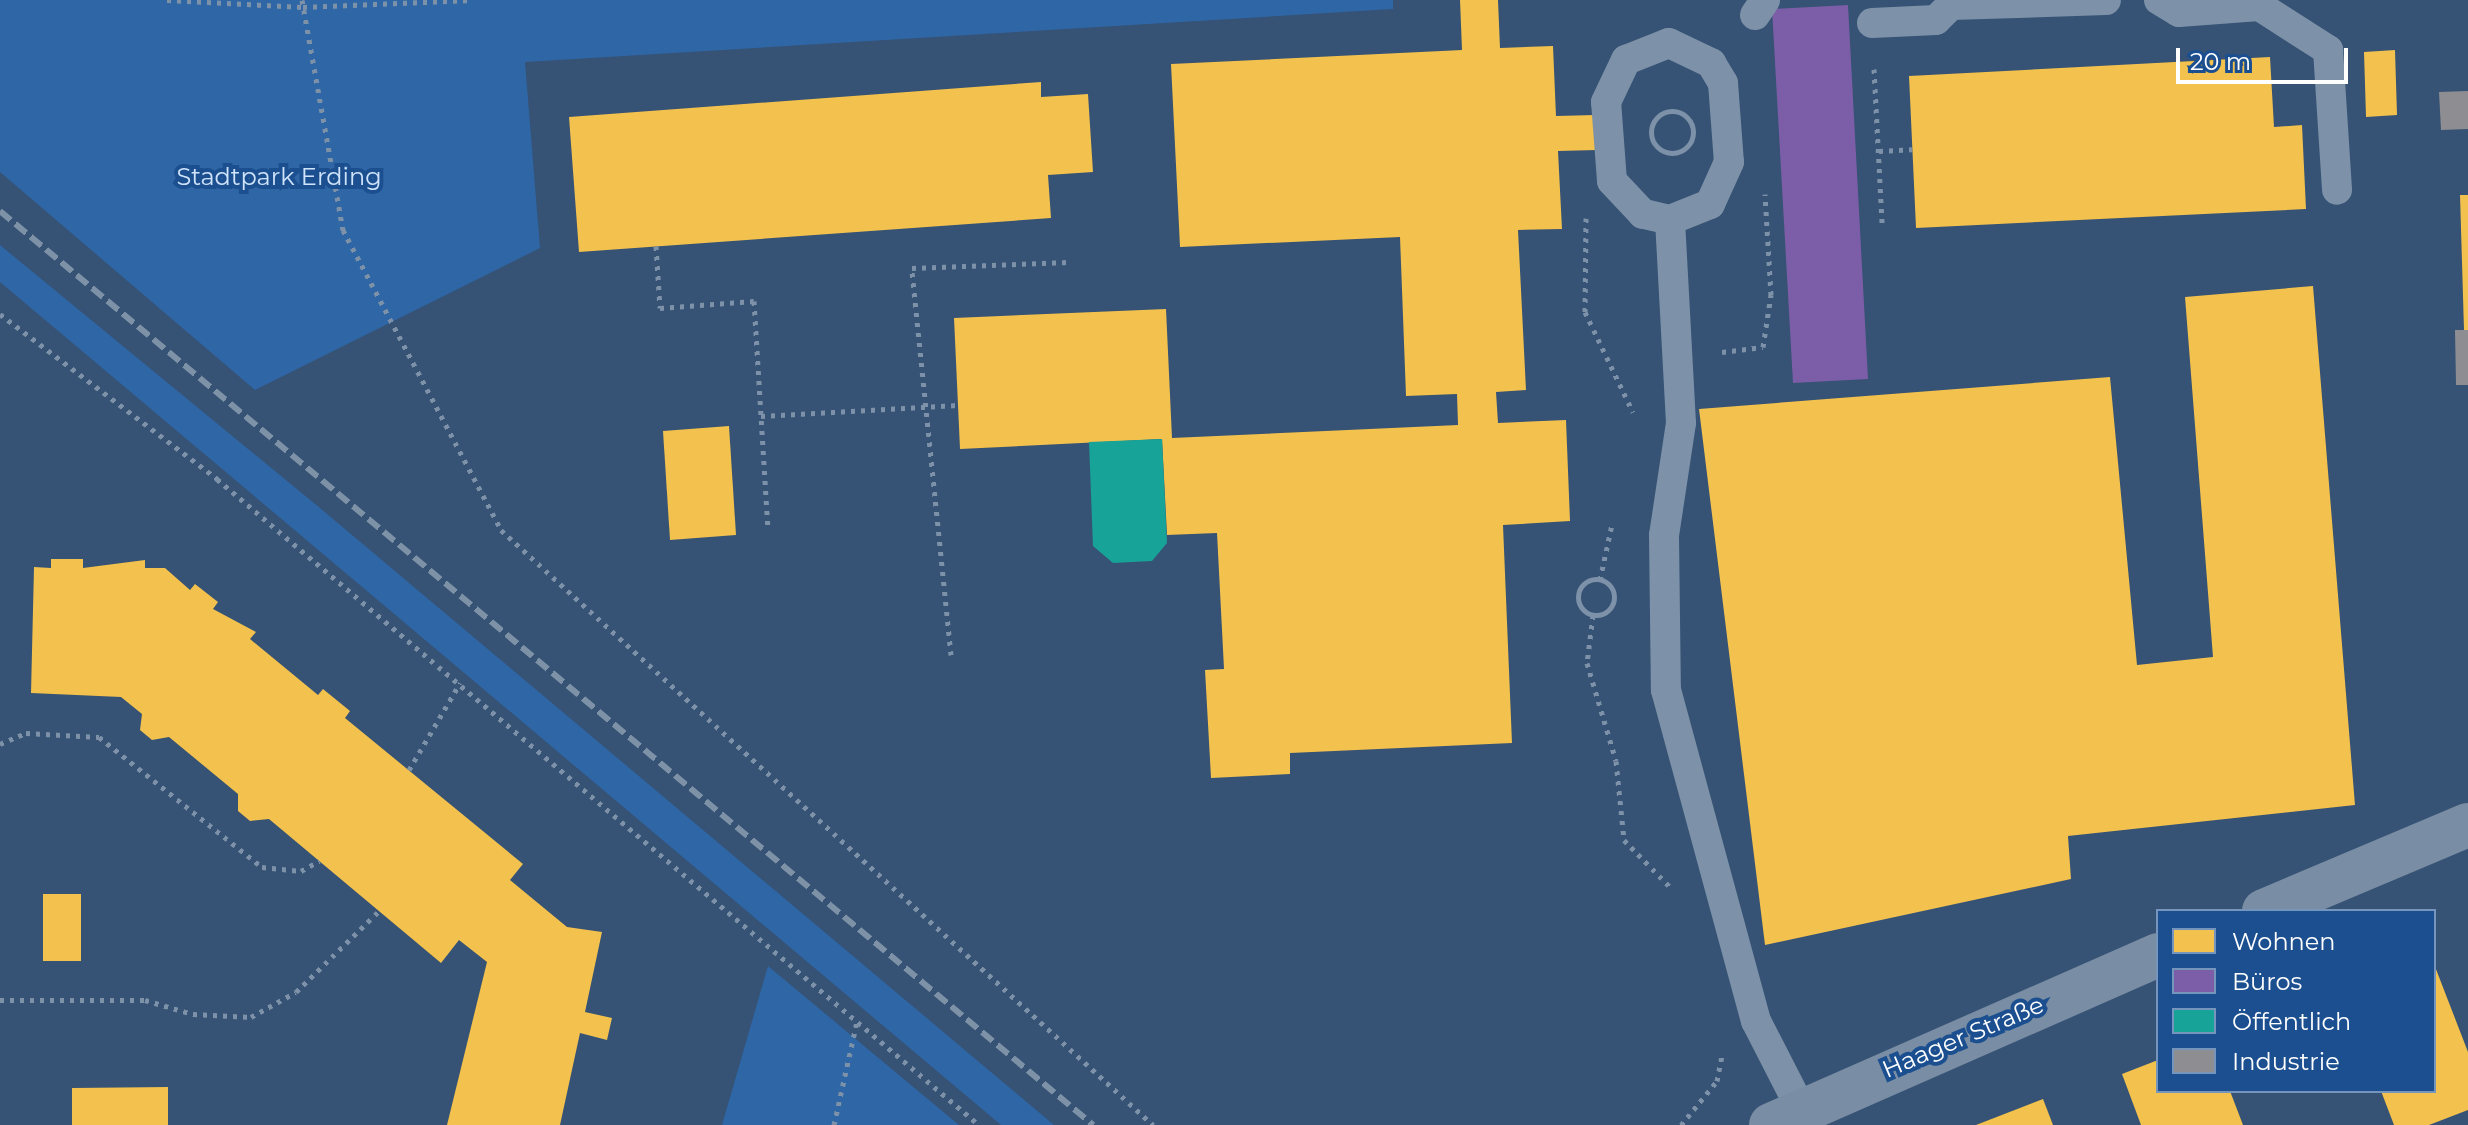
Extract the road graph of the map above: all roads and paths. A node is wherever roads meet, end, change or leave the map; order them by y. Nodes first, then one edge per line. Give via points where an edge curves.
1 (167, 0) edge
2 (473, 0) edge
3 (2106, 0) edge
4 (2159, 0) edge
5 (303, 3) edge
6 (2254, 3) edge
7 (1872, 23) joint
8 (1912, 149) dead end
9 (1879, 151) junction
10 (1675, 153) joint
11 (1612, 181) junction
12 (2337, 190) dead end
13 (1670, 220) junction
14 (1882, 224) dead end
15 (656, 246) dead end
16 (1069, 262) dead end
17 (0, 314) edge
18 (958, 405) dead end
19 (923, 406) junction
20 (761, 416) junction
21 (1632, 425) dead end
22 (1612, 524) dead end
23 (768, 529) dead end
24 (1600, 580) junction
25 (1593, 615) junction
26 (951, 655) dead end
27 (460, 683) junction
28 (0, 744) edge
29 (409, 770) dead end
30 (2468, 825) edge
31 (319, 861) dead end
32 (1682, 896) dead end
33 (2269, 909) edge
34 (379, 911) dead end
35 (2156, 956) edge
36 (0, 1000) edge
37 (857, 1021) junction
38 (1725, 1042) dead end
39 (1787, 1118) edge
40 (834, 1125) edge
41 (979, 1125) edge
42 (1153, 1125) edge
43 (1681, 1125) edge

1 - 5 path
2 - 5 path
3 - 7 lane via 1951,5 1936,20
4 - 6 lane via 2179,12
5 - 42 path via 343,230 501,530
6 - 12 lane via 2328,50
7 - 9 path
8 - 9 path
9 - 14 path
10 - 10 path via 1692,139 1693,125 1679,111 1665,111 1650,133 1661,151
11 - 13 lane via 1643,214
11 - 13 lane via 1606,102 1612,79 1645,48 1691,49 1723,83 1729,162 1710,204
11 - 21 path via 1587,209 1580,263 1585,312 1597,349 1624,385
13 - 39 lane via 1681,423 1664,535 1666,690
15 - 20 path via 660,308 754,301
16 - 19 path via 912,268
17 - 27 path via 217,479
18 - 19 path
19 - 20 path
19 - 26 path
20 - 23 path
22 - 24 path
24 - 25 path via 1614,601
24 - 25 path via 1578,594
25 - 32 path via 1587,663 1616,761 1624,840
27 - 29 path
27 - 37 path
28 - 31 path via 26,733 99,737 262,867 301,871
30 - 33 street
34 - 36 path via 296,992 251,1017 193,1014 145,1000
35 - 39 street, Haager Straße
37 - 40 path
37 - 41 path
38 - 43 path via 1717,1081

